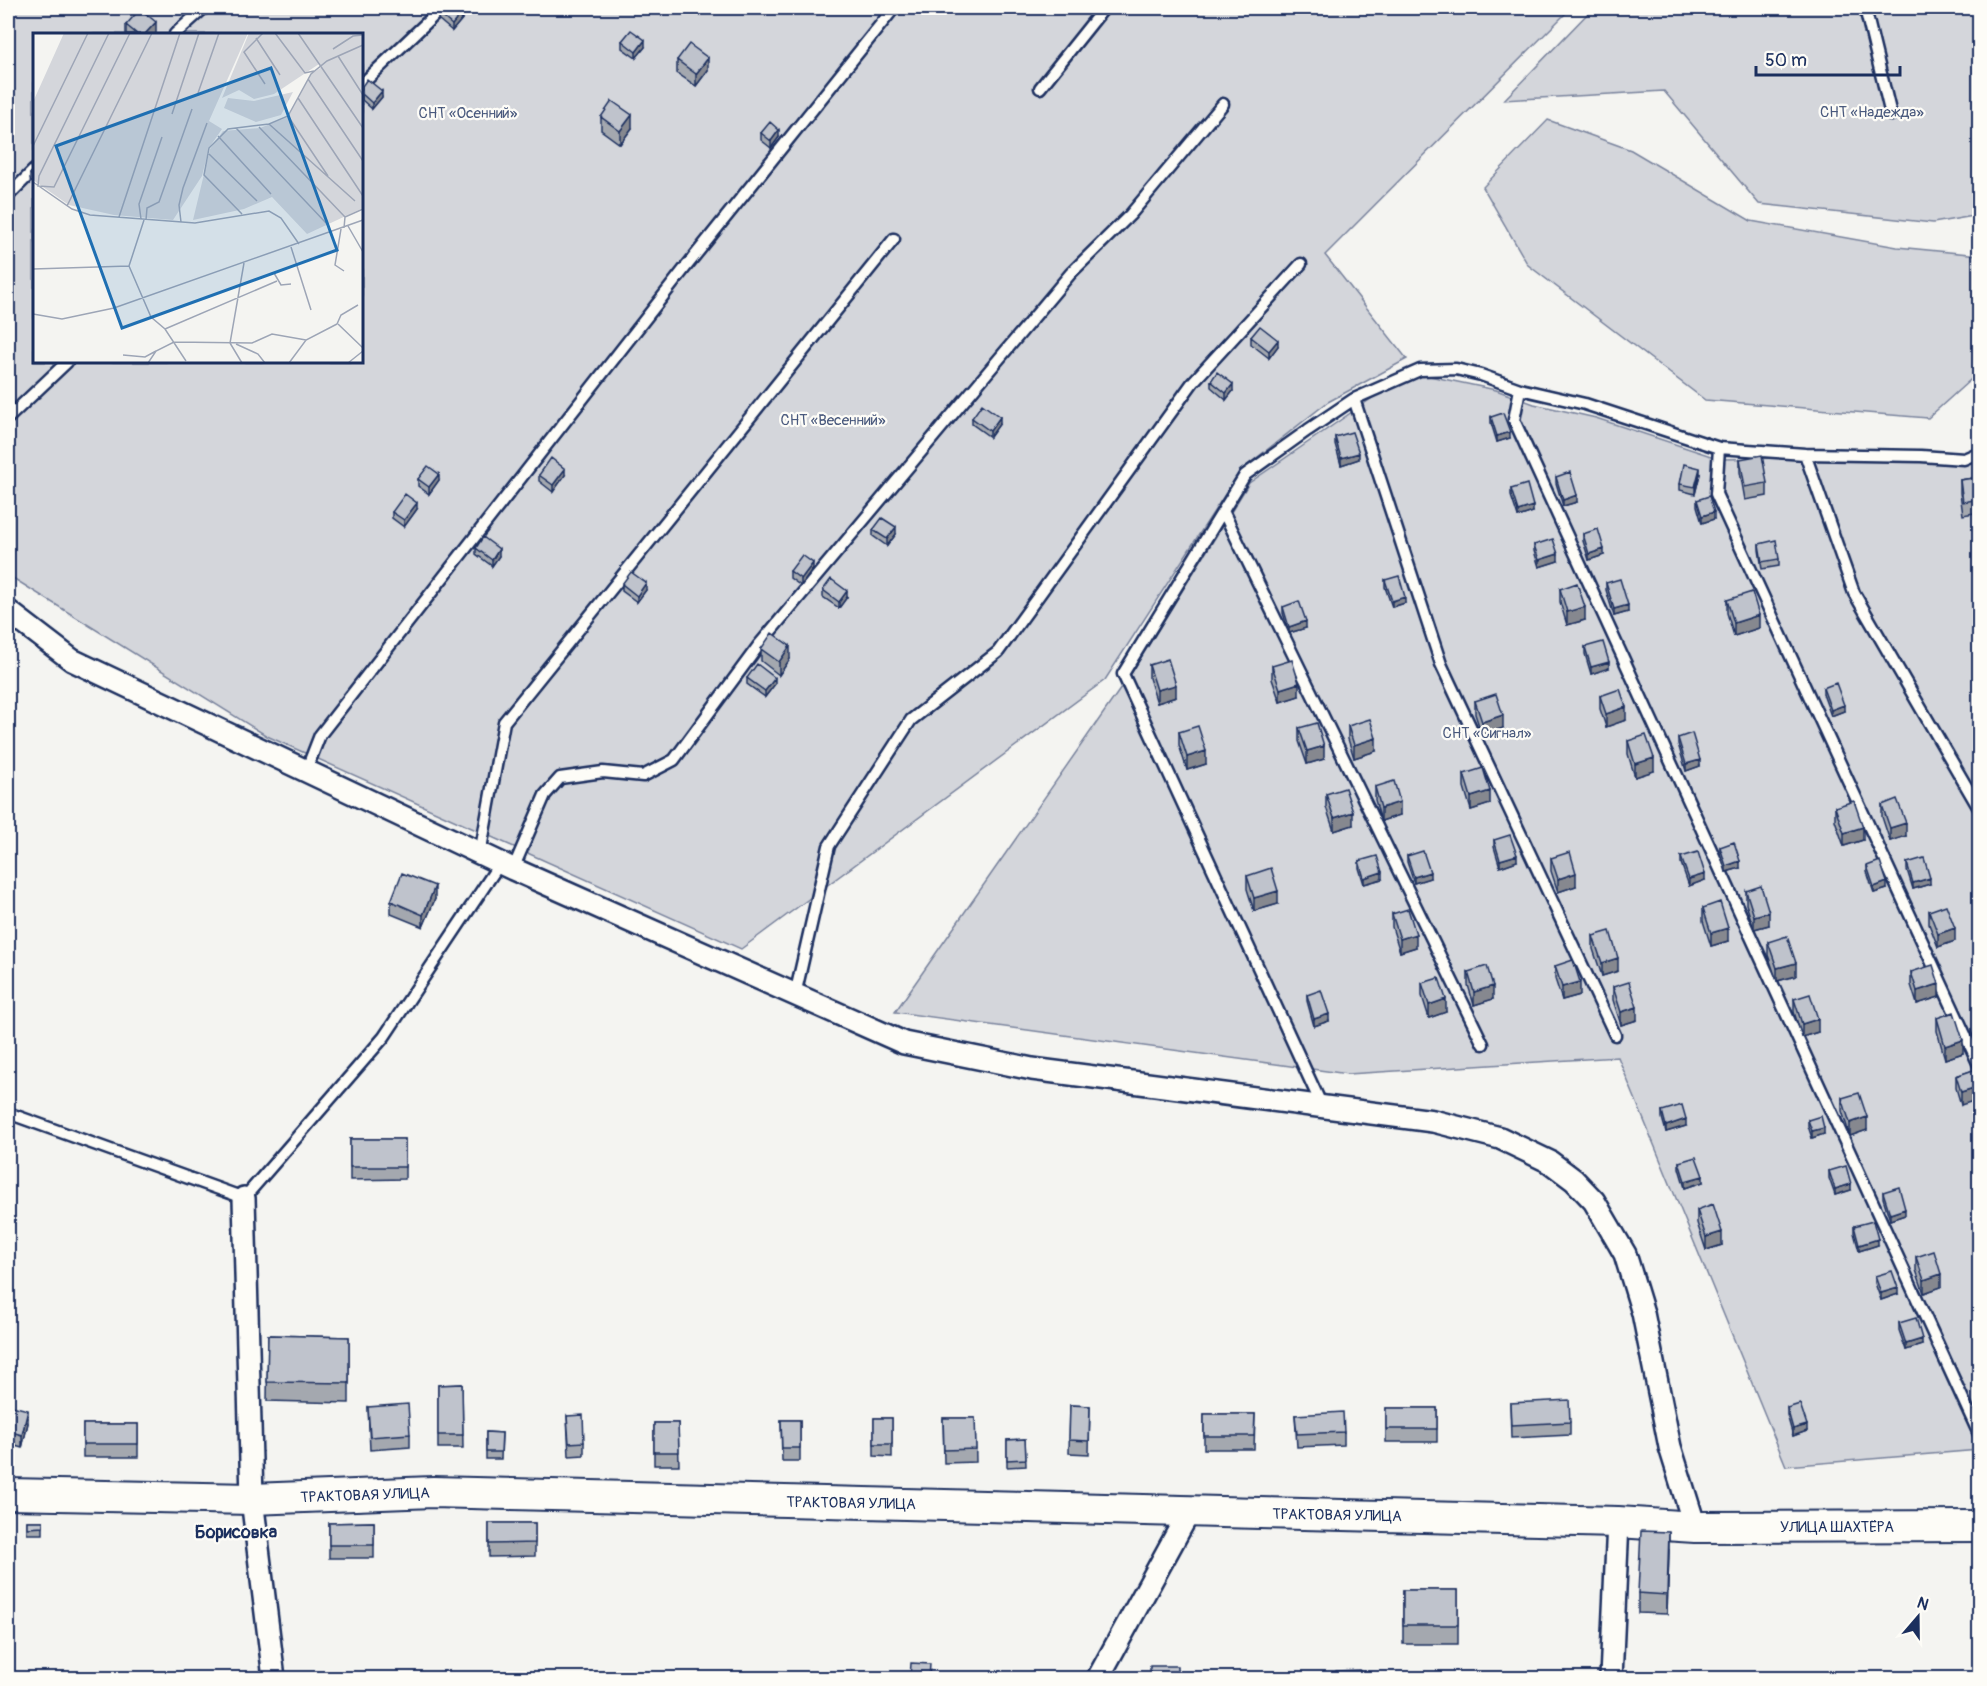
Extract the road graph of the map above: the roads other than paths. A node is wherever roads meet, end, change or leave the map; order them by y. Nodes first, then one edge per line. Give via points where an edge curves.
1 (204, 8) edge
2 (442, 8) edge
3 (894, 8) edge
4 (1104, 8) edge
5 (1865, 8) edge
6 (177, 33) edge
7 (363, 83) edge
8 (1040, 88) dead end
9 (1223, 104) dead end
10 (1891, 115) dead end
11 (33, 171) edge
12 (8, 196) edge
13 (894, 239) dead end
14 (1301, 264) dead end
15 (66, 363) edge
16 (1520, 388) junction
17 (1354, 399) junction
18 (8, 418) edge
19 (1719, 448) junction
20 (1980, 452) edge
21 (1805, 454) junction
22 (1223, 511) junction
23 (8, 611) edge
24 (306, 771) junction
25 (1980, 810) edge
26 (480, 854) junction
27 (506, 866) junction
28 (795, 995) junction
29 (1615, 1035) dead end
30 (1483, 1044) dead end
31 (1980, 1067) edge
32 (1322, 1106) junction
33 (8, 1113) edge
34 (244, 1198) junction
35 (1979, 1434) edge
36 (8, 1494) edge
37 (252, 1499) junction
38 (1189, 1512) junction
39 (1618, 1522) junction
40 (1980, 1526) edge
41 (1695, 1527) junction
42 (274, 1678) edge
43 (1098, 1678) edge
44 (1611, 1678) edge

1 - 6 lane
2 - 7 lane
3 - 24 lane via 320,735
4 - 8 lane
5 - 10 lane
9 - 27 lane via 1130,215 1071,273 759,645 675,760 643,776 603,772 560,778 545,795
11 - 12 lane
13 - 26 lane via 504,722
14 - 28 lane via 1193,382 998,652 911,720 829,846
15 - 18 lane
16 - 17 lane via 1456,369 1420,370
16 - 19 lane via 1585,404
16 - 35 lane via 1514,420
17 - 22 lane via 1245,475
17 - 29 lane via 1441,664
19 - 21 lane
19 - 31 lane via 1716,494
20 - 21 lane via 1964,459
21 - 25 lane via 1854,593
22 - 30 lane
22 - 32 lane via 1123,674
23 - 24 street via 72,660
24 - 26 street
26 - 27 street
27 - 28 street
27 - 34 lane via 384,1037
28 - 32 street via 904,1043 1032,1069
32 - 41 street via 1433,1122 1500,1138 1550,1161 1594,1201 1625,1254 1643,1313 1670,1447
33 - 34 lane
34 - 37 street
36 - 37 main road, ТРАКТОВАЯ УЛИЦА
37 - 38 main road, ТРАКТОВАЯ УЛИЦА via 434,1492
37 - 42 street
38 - 39 main road, ТРАКТОВАЯ УЛИЦА
38 - 43 street
39 - 41 main road, ТРАКТОВАЯ УЛИЦА
39 - 44 street
40 - 41 main road, УЛИЦА ШАХТЁРА

